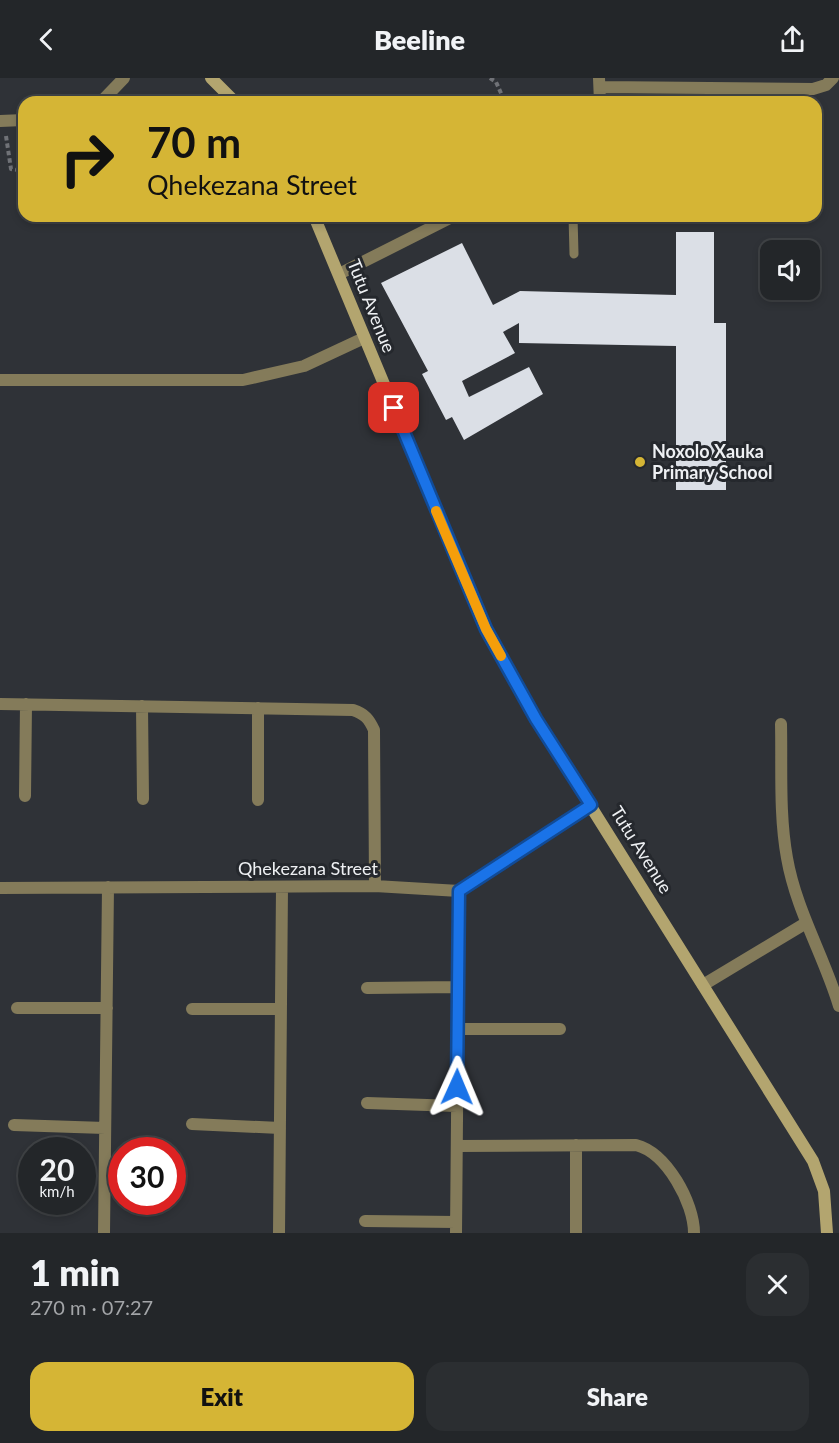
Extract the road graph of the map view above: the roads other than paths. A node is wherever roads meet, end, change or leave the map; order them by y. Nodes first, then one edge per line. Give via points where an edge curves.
1 (124, 78) edge
2 (211, 78) edge
3 (833, 78) edge
4 (600, 82) edge
5 (107, 96) edge
6 (229, 96) edge
7 (18, 120) edge
8 (2, 121) edge
9 (317, 222) edge
10 (442, 222) edge
11 (573, 222) edge
12 (574, 254) dead end
13 (339, 274) junction
14 (364, 338) junction
15 (0, 380) edge
16 (0, 704) edge
17 (26, 704) junction
18 (142, 706) junction
19 (258, 708) junction
20 (781, 724) dead end
21 (26, 796) dead end
22 (143, 799) dead end
23 (258, 800) dead end
24 (591, 805) junction
25 (375, 886) junction
26 (108, 887) junction
27 (0, 888) edge
28 (282, 888) junction
29 (459, 891) junction
30 (806, 922) junction
31 (703, 985) junction
32 (458, 987) junction
33 (367, 988) dead end
34 (839, 1006) edge
35 (17, 1008) dead end
36 (106, 1008) junction
37 (192, 1009) dead end
38 (281, 1009) junction
39 (458, 1029) junction
40 (560, 1029) dead end
41 (368, 1103) dead end
42 (457, 1106) junction
43 (192, 1124) dead end
44 (14, 1125) dead end
45 (105, 1128) junction
46 (280, 1128) junction
47 (576, 1145) junction
48 (457, 1146) junction
49 (365, 1221) dead end
50 (456, 1227) edge
51 (104, 1233) edge
52 (279, 1233) edge
53 (576, 1233) edge
54 (694, 1233) edge
55 (827, 1233) edge

1 - 5 street
2 - 6 street
3 - 4 street via 813,89
7 - 8 street
9 - 13 street, Tutu Avenue
10 - 13 street
11 - 12 lane
13 - 14 street, Tutu Avenue
14 - 15 street via 304,366 243,380
14 - 24 street, Tutu Avenue via 486,629 536,719
16 - 17 street
17 - 18 street
17 - 21 street
18 - 19 street
18 - 22 street
19 - 23 street
19 - 25 street via 353,710 370,721 374,730
20 - 30 street via 782,826 787,860
24 - 29 street
24 - 31 street, Tutu Avenue
25 - 28 street, Qhekezana Street
25 - 29 street, Qhekezana Street
26 - 27 street, Qhekezana Street
26 - 28 street, Qhekezana Street
26 - 36 street
28 - 38 street
29 - 32 street
30 - 31 street
30 - 34 street
31 - 55 street, Tutu Avenue via 813,1161 824,1191
32 - 33 street
32 - 39 street
35 - 36 street
36 - 45 street
37 - 38 street
38 - 46 street
39 - 40 street
39 - 42 street
41 - 42 street
42 - 48 street
43 - 46 street
44 - 45 street
45 - 51 street
46 - 52 street
47 - 48 street
47 - 53 street
47 - 54 street via 648,1148 686,1197
48 - 50 street
49 - 50 street

